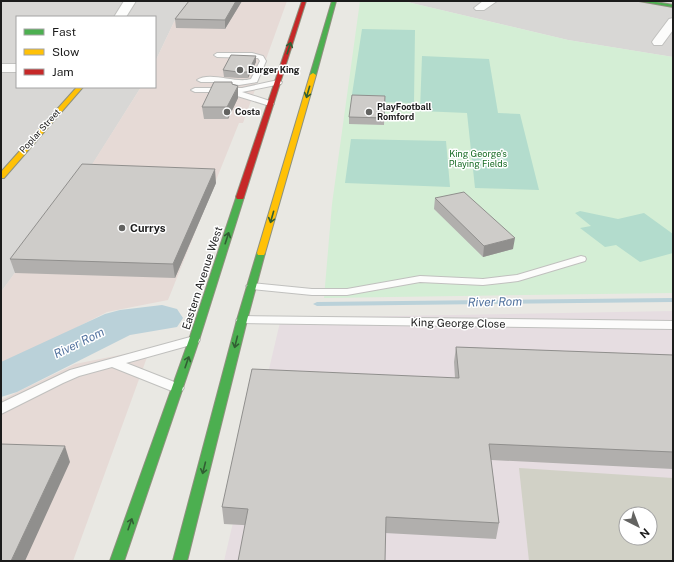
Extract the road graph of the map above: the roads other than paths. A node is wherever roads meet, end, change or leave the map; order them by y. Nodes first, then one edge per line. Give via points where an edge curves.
1 (130, 1) edge
2 (304, 1) edge
3 (334, 1) edge
4 (492, 1) edge
5 (641, 1) edge
6 (673, 6) edge
7 (480, 8) dead end
8 (121, 16) edge
9 (673, 22) edge
10 (658, 42) dead end
11 (217, 55) dead end
12 (1, 68) edge
13 (16, 68) edge
14 (201, 80) dead end
15 (278, 82) junction
16 (79, 88) edge
17 (195, 90) dead end
18 (227, 92) junction
19 (270, 104) junction
20 (1, 176) edge
21 (581, 260) dead end
22 (252, 286) junction
23 (242, 320) junction
24 (673, 325) edge
25 (194, 340) junction
26 (114, 363) junction
27 (177, 388) junction
28 (1, 409) edge
29 (117, 561) edge
30 (180, 561) edge

1 - 8 street
15 -> 2 main road, Eastern Avenue West
3 -> 22 main road
4 - 7 street
5 - 6 main road
9 - 10 street
11 - 14 lane via 252,55 261,57 262,61 254,80 247,83
12 - 13 street
15 - 18 lane
15 - 19 main road, Eastern Avenue West
16 - 20 main road, Poplar Street
17 - 18 lane
18 - 19 lane via 246,95
25 -> 19 main road, Eastern Avenue West
21 - 22 lane via 518,278 482,282 420,279 346,292 312,292
22 - 23 main road
23 - 24 lane, King George Close
23 -> 30 main road
25 - 26 lane
27 -> 25 main road, Eastern Avenue West
26 - 27 lane
26 - 28 lane via 58,380
29 -> 27 main road, Eastern Avenue West

